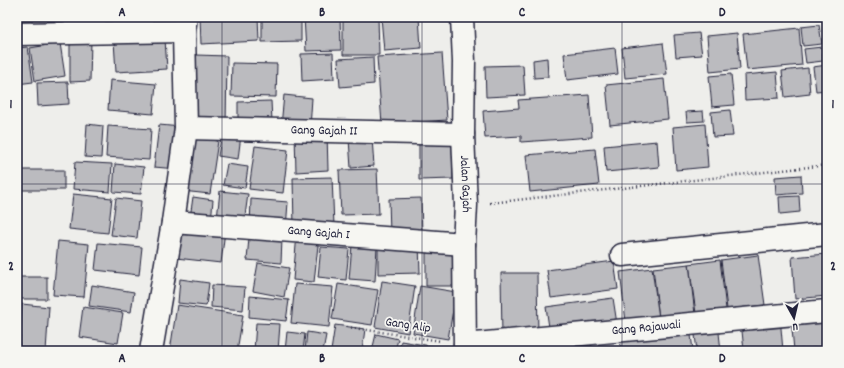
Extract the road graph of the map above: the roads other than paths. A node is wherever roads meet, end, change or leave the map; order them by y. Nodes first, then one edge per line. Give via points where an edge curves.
1 (462, 17) edge
2 (185, 24) edge
3 (17, 34) edge
4 (186, 128) junction
5 (463, 134) junction
6 (173, 222) junction
7 (827, 234) edge
8 (464, 244) junction
9 (622, 255) dead end
10 (827, 311) edge
11 (465, 348) edge
12 (151, 351) edge

1 - 5 street, Jalan Gajah
2 - 3 street
2 - 4 street
4 - 5 street, Gang Gajah II
4 - 6 street
5 - 8 street, Jalan Gajah via 466,206
6 - 8 street, Gang Gajah I
6 - 12 street
7 - 9 street
8 - 11 street, Jalan Gajah
10 - 11 street, Gang Rajawali

